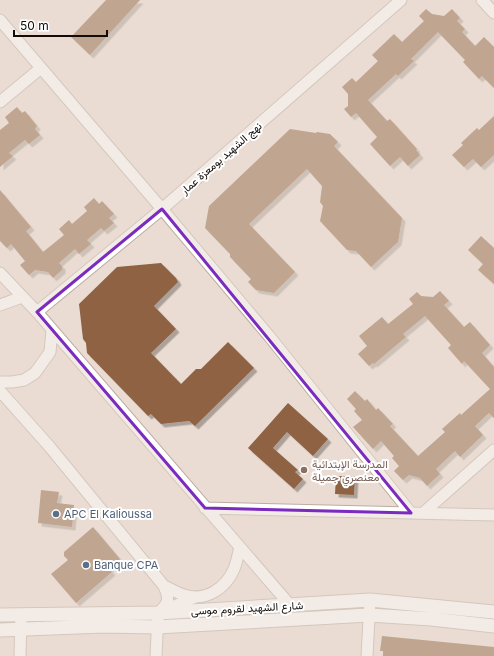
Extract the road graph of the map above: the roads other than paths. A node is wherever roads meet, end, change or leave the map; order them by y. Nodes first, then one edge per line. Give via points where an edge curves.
1 (402, 0) edge
2 (482, 0) edge
3 (494, 13) edge
4 (0, 20) edge
5 (41, 68) junction
6 (0, 102) edge
7 (162, 209) junction
8 (0, 273) edge
9 (22, 297) junction
10 (0, 305) edge
11 (37, 312) junction
12 (52, 330) junction
13 (0, 382) edge
14 (0, 391) edge
15 (494, 450) edge
16 (205, 508) junction
17 (411, 513) junction
18 (423, 513) junction
19 (494, 515) edge
20 (240, 548) junction
21 (164, 586) junction
22 (196, 597) junction
23 (370, 600) junction
24 (290, 605) junction
25 (494, 612) edge
26 (158, 613) junction
27 (0, 615) edge
28 (21, 615) junction
29 (369, 615) junction
30 (494, 626) edge
31 (157, 627) junction
32 (0, 630) edge
33 (21, 630) junction
34 (20, 656) edge
35 (156, 656) edge
36 (367, 656) edge

1 - 7 street, نهج الشهيد بومعزة عمار
2 - 3 street
4 - 5 street
5 - 6 street
5 - 7 street
7 - 11 street, نهج الشهيد بومعزة عمار
7 - 17 street via 269,336
8 - 9 street
9 - 10 street
9 - 11 street
11 - 12 street
12 - 13 street via 50,352 35,373 24,380
12 - 16 street
14 - 21 street
15 - 18 street
16 - 17 street
16 - 20 street
17 - 18 street
18 - 19 street
20 - 22 street via 235,568 226,583 215,592
20 - 24 street
21 - 22 street via 184,595
21 - 26 street via 168,596 167,605
22 - 26 street
23 - 24 street, شارع الشهيد لقروم موسى
23 - 25 street, شارع الشهيد لقروم موسى
23 - 29 street
24 - 26 street, شارع الشهيد لقروم موسى
26 - 28 street, شارع الشهيد لقروم موسى
26 - 31 street
27 - 28 street, شارع الشهيد لقروم موسى
28 - 33 street
29 - 30 street, شارع الشهيد لقروم موسى
29 - 31 street, شارع الشهيد لقروم موسى
29 - 36 street
31 - 33 street, شارع الشهيد لقروم موسى via 104,626
31 - 35 street
32 - 33 street, شارع الشهيد لقروم موسى
33 - 34 street

